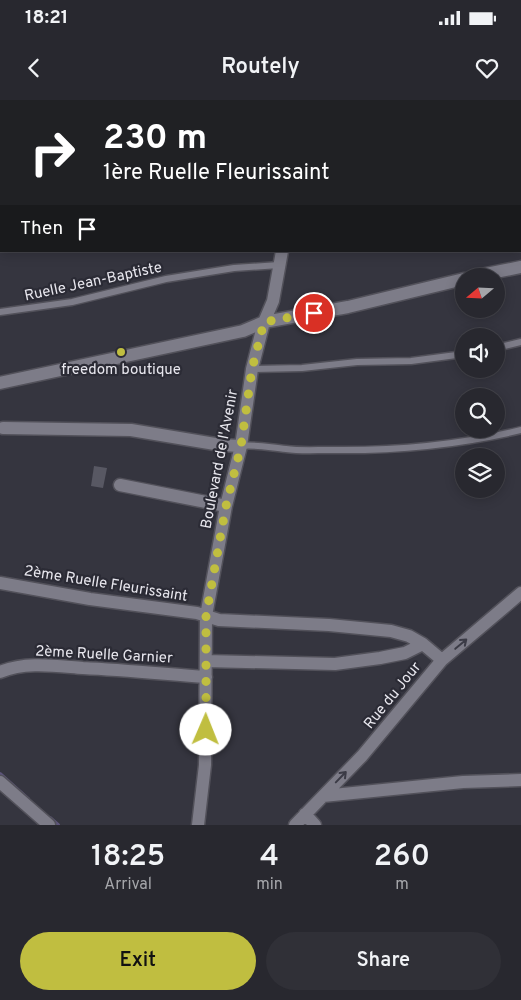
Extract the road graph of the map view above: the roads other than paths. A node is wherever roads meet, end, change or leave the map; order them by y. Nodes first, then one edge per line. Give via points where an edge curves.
1 (282, 252) edge
2 (280, 265) junction
3 (521, 267) edge
4 (505, 270) edge
5 (455, 281) edge
6 (0, 312) edge
7 (264, 322) junction
8 (521, 342) edge
9 (505, 346) edge
10 (455, 355) edge
11 (252, 369) junction
12 (0, 383) edge
13 (4, 428) dead end
14 (521, 430) edge
15 (241, 446) junction
16 (120, 485) dead end
17 (226, 506) junction
18 (0, 582) edge
19 (521, 593) edge
20 (206, 616) junction
21 (423, 644) junction
22 (442, 660) junction
23 (206, 661) junction
24 (0, 672) edge
25 (206, 677) junction
26 (521, 780) edge
27 (0, 782) edge
28 (323, 796) junction
29 (306, 814) junction
30 (49, 825) edge
31 (198, 825) edge
32 (295, 825) edge
33 (315, 825) edge

1 - 2 street, Boulevard de l'Avenir
2 - 6 lane, Ruelle Jean-Baptiste via 234,268 166,279 72,302
2 - 7 street, Boulevard de l'Avenir via 273,301
3 - 4 street
5 - 7 street via 348,307
7 - 11 street, Boulevard de l'Avenir
7 - 12 street via 243,331
8 - 9 lane
10 - 11 lane via 411,361
11 - 15 street, Boulevard de l'Avenir
13 - 15 street via 131,430
14 - 15 lane via 398,448 288,450
15 - 17 street, Boulevard de l'Avenir
16 - 17 street
17 - 20 street, Boulevard de l'Avenir
18 - 20 street, 2ème Ruelle Fleurissaint
22 -> 19 street, Rue du Jour
20 - 21 street, 2ème Ruelle Fleurissaint via 219,620 391,631
20 - 23 street, Boulevard de l'Avenir
21 - 22 street, 2ème Ruelle Fleurissaint
21 - 23 street via 405,653 335,664
28 -> 22 street, Rue du Jour via 384,731
23 - 25 street, Boulevard de l'Avenir
24 - 25 street, 2ème Ruelle Garnier via 34,665
25 - 31 street, Boulevard de l'Avenir via 205,765
26 - 28 street via 463,782
27 - 30 street
28 - 29 street, Rue du Jour
29 - 32 street, Rue du Jour
29 - 33 street

